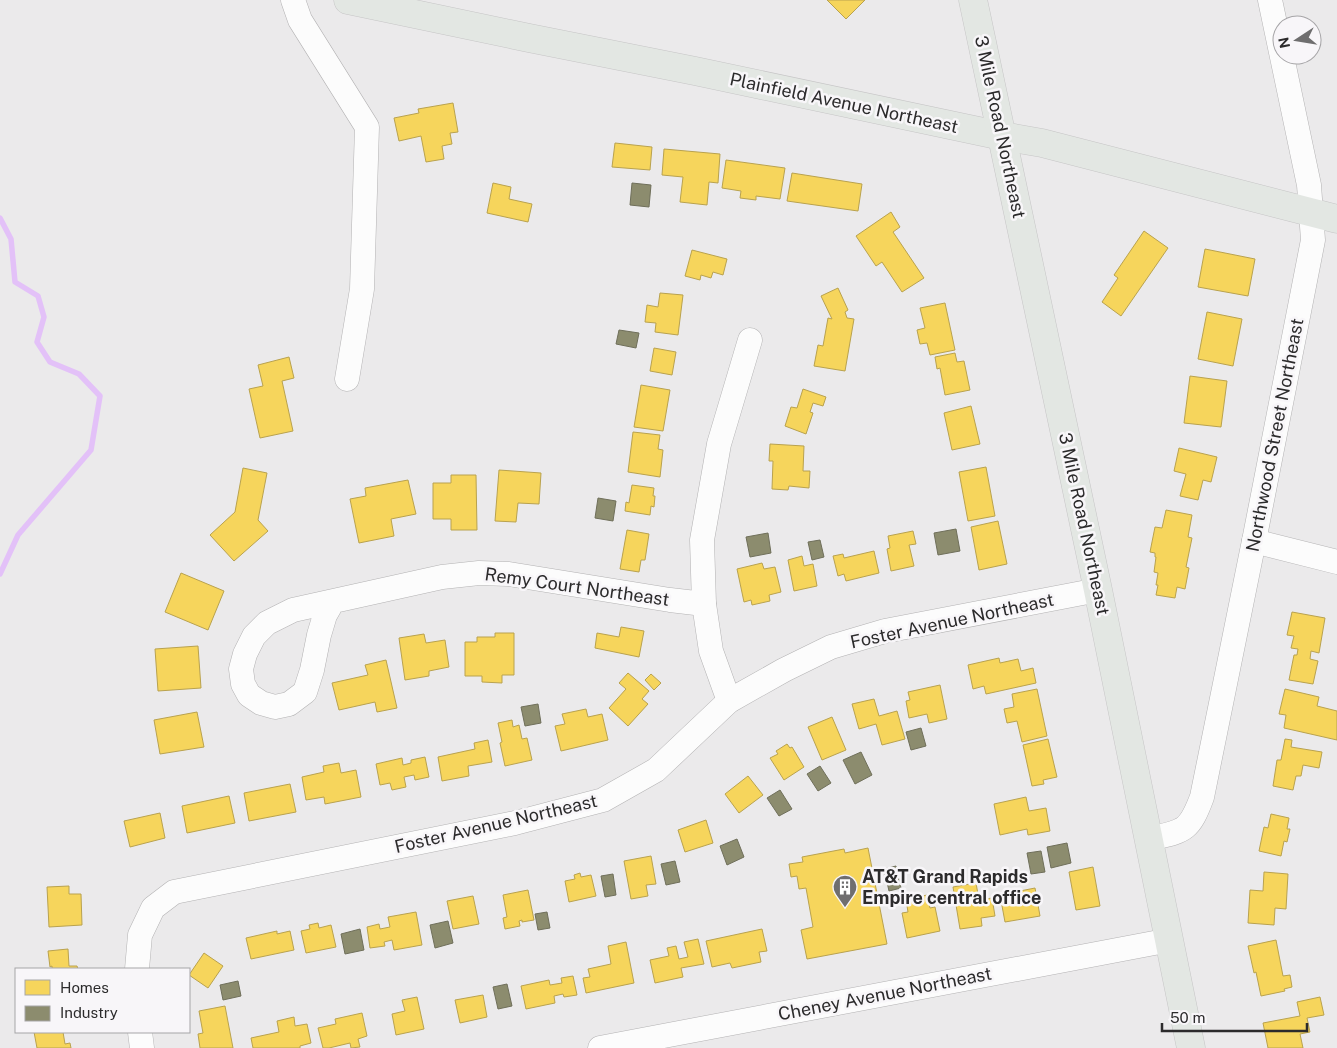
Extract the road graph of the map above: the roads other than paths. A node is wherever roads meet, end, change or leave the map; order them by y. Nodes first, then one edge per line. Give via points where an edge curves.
1 (293, 0) edge
2 (348, 0) edge
3 (973, 0) edge
4 (1270, 0) edge
5 (1002, 136) junction
6 (1324, 216) edge
7 (750, 340) dead end
8 (348, 379) dead end
9 (1254, 541) junction
10 (1337, 562) edge
11 (1098, 590) junction
12 (333, 601) junction
13 (704, 604) junction
14 (729, 701) junction
15 (1149, 839) junction
16 (1170, 940) junction
17 (137, 968) edge
18 (140, 1033) edge
19 (142, 1048) edge
20 (600, 1048) edge
21 (1191, 1048) edge

1 - 8 street via 300,20 368,127 362,289
2 - 5 main road, Plainfield Avenue Northeast
3 - 5 main road, 3 Mile Road Northeast
4 - 6 street, Northwood Street Northeast via 1309,185
5 - 6 main road, Plainfield Avenue Northeast
5 - 11 main road, 3 Mile Road Northeast
6 - 9 street, Northwood Street Northeast via 1313,240
7 - 13 street via 719,444 702,540
9 - 10 street
9 - 15 street, Northwood Street Northeast via 1202,797 1186,828
11 - 14 street, Foster Avenue Northeast via 885,631 831,647
11 - 15 main road, 3 Mile Road Northeast
12 - 12 street, Remy Court Northeast via 293,610 267,623 254,636 241,669 249,695 261,704 275,707 289,704 305,692 324,615
12 - 13 street, Remy Court Northeast via 442,577 479,573 510,574
13 - 14 street via 711,651
14 - 17 street, Foster Avenue Northeast via 656,770 603,800 515,823 174,892 154,908 140,935
15 - 16 main road, 3 Mile Road Northeast
16 - 20 street, Cheney Avenue Northeast
16 - 21 main road, 3 Mile Road Northeast
18 - 19 street

